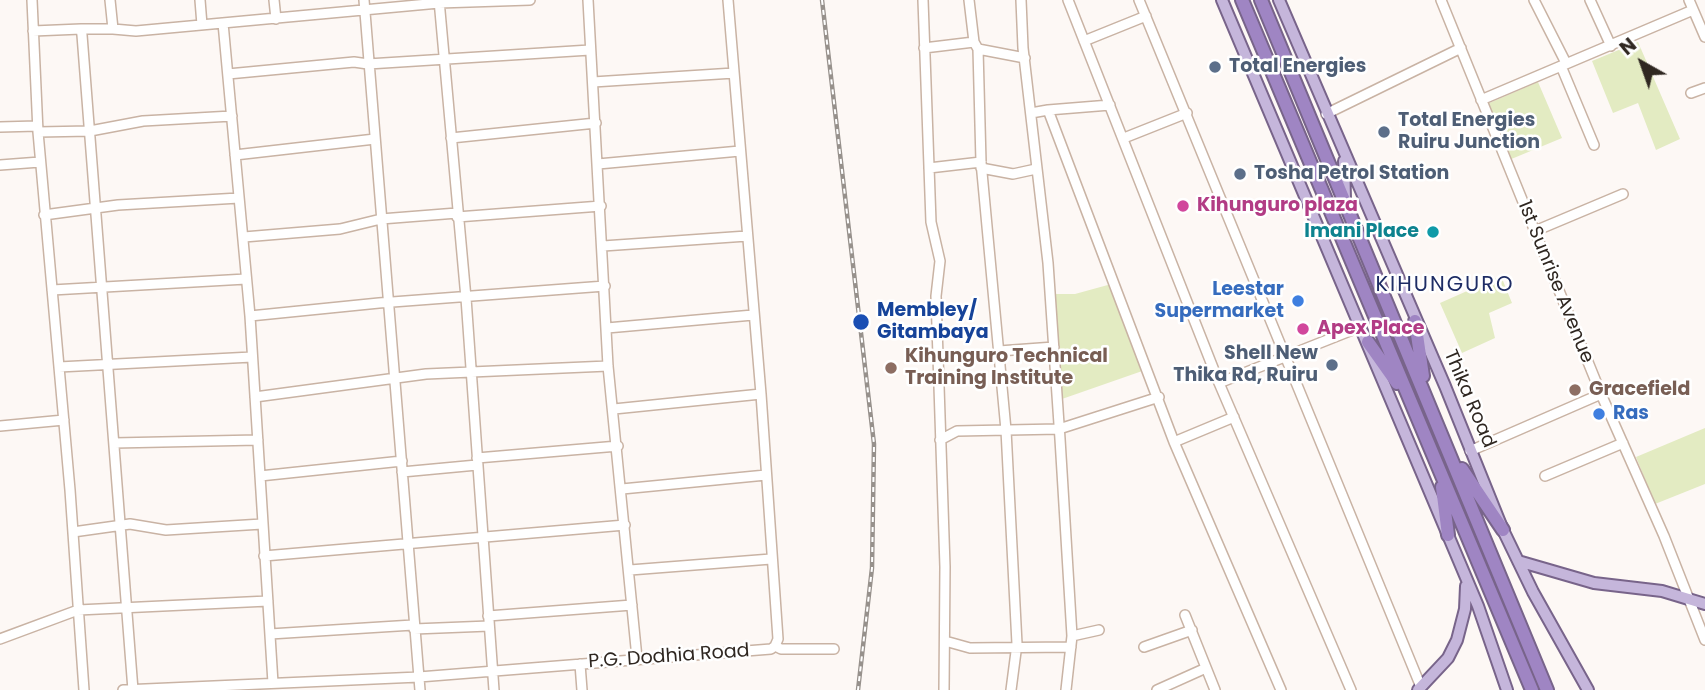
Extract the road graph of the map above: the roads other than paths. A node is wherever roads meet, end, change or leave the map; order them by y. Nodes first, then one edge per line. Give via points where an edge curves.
1 (32, 0) edge
2 (110, 0) edge
3 (200, 0) edge
4 (274, 0) edge
5 (364, 0) edge
6 (530, 0) edge
7 (588, 0) edge
8 (728, 0) edge
9 (923, 0) edge
10 (969, 0) edge
11 (1021, 0) edge
12 (1068, 0) edge
13 (1139, 0) edge
14 (1222, 0) edge
15 (1242, 0) edge
16 (1261, 0) edge
17 (1279, 0) edge
18 (1441, 0) edge
19 (1534, 0) edge
20 (1590, 0) edge
21 (439, 1) edge
22 (1691, 3) edge
23 (365, 11) junction
24 (1146, 16) junction
25 (276, 19) junction
26 (223, 23) junction
27 (202, 25) junction
28 (81, 29) junction
29 (113, 29) junction
30 (33, 31) junction
31 (1705, 37) edge
32 (1084, 41) junction
33 (976, 45) junction
34 (1611, 46) junction
35 (924, 48) junction
36 (1461, 48) junction
37 (590, 50) junction
38 (443, 57) junction
39 (1025, 58) junction
40 (368, 64) junction
41 (1564, 65) junction
42 (734, 72) junction
43 (228, 74) junction
44 (593, 82) junction
45 (1705, 88) edge
46 (1691, 93) dead end
47 (1481, 100) junction
48 (1110, 105) junction
49 (1048, 110) junction
50 (1031, 113) junction
51 (1187, 113) junction
52 (1326, 114) junction
53 (232, 116) junction
54 (596, 123) junction
55 (0, 127) edge
56 (38, 129) junction
57 (90, 131) junction
58 (451, 138) junction
59 (1124, 138) junction
60 (375, 139) junction
61 (1594, 145) dead end
62 (740, 151) junction
63 (235, 155) junction
64 (1344, 155) junction
65 (40, 162) junction
66 (598, 164) junction
67 (981, 165) junction
68 (0, 166) edge
69 (929, 168) junction
70 (1036, 169) junction
71 (1623, 194) dead end
72 (239, 198) junction
73 (1345, 199) junction
74 (601, 206) junction
75 (94, 209) junction
76 (44, 215) junction
77 (457, 215) junction
78 (381, 219) junction
79 (1535, 231) junction
80 (747, 236) junction
81 (244, 237) junction
82 (604, 246) junction
83 (246, 279) junction
84 (101, 285) junction
85 (605, 286) junction
86 (52, 290) junction
87 (466, 298) junction
88 (390, 303) junction
89 (753, 315) junction
90 (250, 316) junction
91 (1415, 321) junction
92 (1360, 327) junction
93 (607, 328) junction
94 (1368, 342) junction
95 (1054, 348) junction
96 (999, 351) junction
97 (253, 357) junction
98 (1284, 358) junction
99 (106, 365) junction
100 (608, 366) junction
101 (59, 367) junction
102 (470, 373) junction
103 (394, 379) junction
104 (1219, 383) junction
105 (761, 394) junction
106 (1425, 394) junction
107 (1601, 394) junction
108 (255, 397) junction
109 (1159, 397) junction
110 (1409, 401) junction
111 (614, 409) junction
112 (1234, 417) junction
113 (64, 420) junction
114 (0, 426) edge
115 (1059, 429) junction
116 (1006, 430) junction
117 (258, 440) junction
118 (940, 440) junction
119 (1174, 442) junction
120 (114, 443) junction
121 (1623, 443) junction
122 (618, 446) junction
123 (1470, 451) junction
124 (1450, 452) junction
125 (402, 461) junction
126 (477, 462) junction
127 (402, 472) junction
128 (765, 475) junction
129 (260, 476) junction
130 (1545, 476) dead end
131 (1441, 477) junction
132 (622, 489) junction
133 (262, 524) junction
134 (625, 525) junction
135 (120, 526) junction
136 (1503, 530) junction
137 (73, 532) junction
138 (1448, 535) junction
139 (482, 538) junction
140 (405, 545) junction
141 (264, 556) junction
142 (771, 559) junction
143 (1518, 561) junction
144 (629, 570) junction
145 (1466, 579) junction
146 (1688, 598) junction
147 (268, 601) junction
148 (632, 604) junction
149 (1705, 604) edge
150 (127, 606) junction
151 (78, 610) junction
152 (1185, 615) dead end
153 (488, 621) junction
154 (414, 627) junction
155 (1099, 630) dead end
156 (1192, 630) junction
157 (270, 634) junction
158 (1072, 636) junction
159 (0, 637) edge
160 (1705, 639) edge
161 (945, 641) junction
162 (775, 646) junction
163 (1017, 647) junction
164 (1071, 647) junction
165 (1144, 647) dead end
166 (834, 649) dead end
167 (637, 659) junction
168 (580, 664) junction
169 (1206, 668) junction
170 (493, 672) junction
171 (419, 677) junction
172 (273, 683) junction
173 (1419, 688) edge
174 (84, 690) edge
175 (123, 690) edge
176 (133, 690) edge
177 (420, 690) edge
178 (494, 690) edge
179 (582, 690) edge
180 (944, 690) edge
181 (1011, 690) edge
182 (1066, 690) edge
183 (1157, 690) edge
184 (1215, 690) edge
185 (1281, 690) edge
186 (1350, 690) edge
187 (1507, 690) edge
188 (1532, 690) edge
189 (1547, 690) edge
190 (1588, 690) edge

1 - 30 street
2 - 29 street
3 - 27 street
4 - 25 street
5 - 23 street
6 - 21 street
7 - 37 street
8 - 42 street, P.G. Dodhia Road
9 - 35 street
10 - 33 street
11 - 39 street
12 - 32 street
13 - 24 street
14 - 92 main road
15 - 110 highway
16 - 73 highway, Thika Road
17 - 52 main road, Thika Road
18 - 36 street, 1st Sunrise Avenue
19 - 41 street
20 - 34 street
21 - 23 street
21 - 38 street
22 - 31 street
22 - 34 street
23 - 25 street
23 - 40 street
24 - 32 street
24 - 51 street
25 - 26 street
26 - 27 street
26 - 43 street
27 - 29 street
28 - 29 street
28 - 30 street
28 - 57 street
30 - 56 street
32 - 48 street
33 - 35 street
33 - 39 street
33 - 67 street
34 - 41 street
35 - 69 street
36 - 47 street, 1st Sunrise Avenue
36 - 52 street
37 - 38 street
37 - 44 street
38 - 40 street
38 - 58 street
39 - 50 street
40 - 43 street
40 - 60 street
41 - 47 street
41 - 61 street
42 - 44 street
42 - 62 street, P.G. Dodhia Road
43 - 53 street
44 - 54 street
45 - 46 street
47 - 79 street, 1st Sunrise Avenue
48 - 49 street
48 - 59 street
49 - 50 street
49 - 109 street
50 - 70 street
51 - 59 street
51 - 98 street
52 - 64 main road, Thika Road
53 - 57 street via 143,121
53 - 63 street
54 - 58 street
54 - 66 street
55 - 56 street
56 - 57 street
56 - 65 street
57 - 75 street
58 - 77 street
59 - 104 street
60 - 63 street
60 - 78 street
62 - 66 street
62 - 80 street, P.G. Dodhia Road
63 - 72 street
64 - 73 main road
64 - 91 main road, Thika Road
65 - 68 street
65 - 76 street
66 - 74 street
67 - 69 street
67 - 70 street via 1013,174
67 - 96 street
69 - 118 street via 931,222 940,261 936,296
70 - 95 street
71 - 79 street
72 - 75 street
72 - 81 street
73 - 106 highway, Thika Road
74 - 77 street
74 - 82 street
75 - 76 street
75 - 84 street
76 - 86 street
77 - 78 street
77 - 87 street
78 - 81 street via 340,229
78 - 88 street
79 - 107 street, 1st Sunrise Avenue
80 - 82 street
80 - 89 street, P.G. Dodhia Road
81 - 83 street
82 - 85 street
83 - 84 street
83 - 90 street
84 - 86 street
84 - 99 street
85 - 87 street
85 - 93 street
86 - 101 street
87 - 88 street
87 - 102 street
88 - 90 street
88 - 103 street
89 - 93 street
89 - 105 street, P.G. Dodhia Road
90 - 97 street
91 - 106 highway
91 - 123 main road, Thika Road
92 - 94 main road
92 - 98 street
93 - 100 street
94 - 110 highway
94 - 138 main road
95 - 96 street
95 - 115 street
96 - 116 street
97 - 99 street
97 - 108 street
98 - 104 street
98 - 173 street
99 - 101 street
99 - 120 street
100 - 102 street
100 - 111 street
101 - 113 street
102 - 103 street
102 - 126 street
103 - 108 street
103 - 125 street
104 - 112 street
105 - 111 street
105 - 128 street, P.G. Dodhia Road
106 - 124 highway, Thika Road
107 - 121 street, 1st Sunrise Avenue
107 - 123 street
108 - 117 street
109 - 115 street
109 - 119 street
110 - 131 highway
111 - 122 street
112 - 119 street
112 - 186 street
113 - 114 street
113 - 137 street
115 - 116 street
115 - 158 street
116 - 118 street via 957,431
116 - 163 street
117 - 120 street
117 - 129 street
118 - 161 street
119 - 185 street
120 - 135 street
121 - 130 street
121 - 146 street, 1st Sunrise Avenue
122 - 126 street
122 - 132 street
123 - 136 main road, Thika Road
124 - 136 highway
124 - 189 highway, Thika Road
125 - 127 street
125 - 129 street
126 - 127 street
126 - 139 street
127 - 140 street
128 - 132 street
128 - 142 street, P.G. Dodhia Road
129 - 133 street
131 - 138 highway
131 - 188 highway
132 - 134 street
133 - 135 street via 166,530 143,524
133 - 141 street
134 - 139 street
134 - 144 street
135 - 137 street
135 - 150 street
136 - 143 main road, Thika Road
137 - 151 street
138 - 145 main road
139 - 140 street
139 - 153 street
140 - 141 street
140 - 154 street
141 - 147 street
142 - 144 street
142 - 162 street, P.G. Dodhia Road
143 - 146 main road via 1594,583
143 - 190 main road, Thika Road
144 - 148 street
145 - 173 main road via 1457,640 1448,658
145 - 187 main road
146 - 149 main road
146 - 160 street, 1st Sunrise Avenue
147 - 150 street
147 - 157 street
148 - 153 street
148 - 167 street
150 - 151 street
150 - 176 street
151 - 159 street
151 - 174 street
152 - 156 street
153 - 154 street
153 - 170 street
154 - 157 street
154 - 171 street
155 - 158 street
156 - 165 street
156 - 169 street
157 - 172 street
158 - 164 street
161 - 163 street via 962,647
161 - 180 street
162 - 166 street
162 - 167 street, P.G. Dodhia Road
163 - 164 street
163 - 181 street
164 - 182 street
167 - 168 street, P.G. Dodhia Road
168 - 170 street, P.G. Dodhia Road
168 - 179 street
169 - 183 street
169 - 184 street
170 - 171 street, P.G. Dodhia Road
170 - 178 street
171 - 172 street, P.G. Dodhia Road
171 - 177 street
172 - 176 street, P.G. Dodhia Road
175 - 176 street, P.G. Dodhia Road

